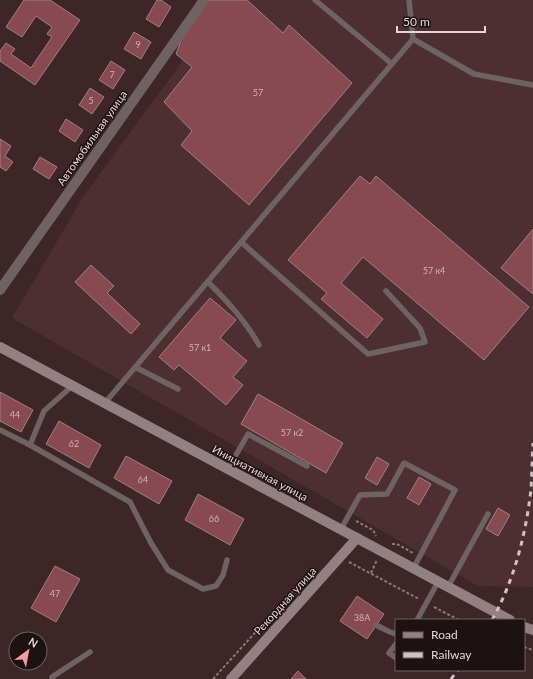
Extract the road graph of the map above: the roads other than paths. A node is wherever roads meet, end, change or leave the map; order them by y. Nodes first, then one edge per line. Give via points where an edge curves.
1 (204, 0) edge
2 (315, 0) edge
3 (409, 0) edge
4 (413, 39) junction
5 (392, 64) junction
6 (533, 85) edge
7 (241, 242) junction
8 (208, 282) junction
9 (0, 290) edge
10 (386, 291) dead end
11 (259, 345) dead end
12 (0, 347) edge
13 (135, 367) junction
14 (72, 386) junction
15 (178, 389) dead end
16 (104, 404) junction
17 (0, 430) edge
18 (30, 445) junction
19 (307, 466) dead end
20 (228, 470) junction
21 (488, 514) dead end
22 (341, 530) junction
23 (357, 538) junction
24 (227, 560) dead end
25 (413, 569) junction
26 (443, 585) junction
27 (418, 619) edge
28 (508, 619) edge
29 (376, 625) dead end
30 (395, 634) edge
31 (395, 646) edge
32 (90, 652) dead end
33 (395, 657) edge
34 (52, 679) edge
35 (231, 679) edge

1 - 9 street, Автомобильная улица
2 - 5 lane
3 - 4 lane
4 - 5 lane
4 - 6 lane via 474,74
5 - 7 lane
7 - 8 lane
7 - 10 lane via 368,354 426,342 420,328
8 - 11 lane via 233,307
8 - 13 lane
12 - 14 main road, Инициативная улица
13 - 15 lane
13 - 16 lane
14 - 16 main road, Инициативная улица
14 - 18 lane via 44,412
16 - 20 main road, Инициативная улица
17 - 18 lane
18 - 24 lane via 130,502 150,543 168,570 203,589 216,586 223,575
19 - 20 lane via 248,434
20 - 22 main road, Инициативная улица
21 - 26 lane
22 - 23 main road, Инициативная улица
22 - 25 lane via 360,495 387,494 404,463 455,490
23 - 25 main road, Инициативная улица
23 - 35 main road, Рекордная улица
25 - 26 main road, Инициативная улица
26 - 27 lane via 427,603
26 - 28 main road, Инициативная улица
29 - 30 lane
31 - 33 lane via 390,653
32 - 34 lane

